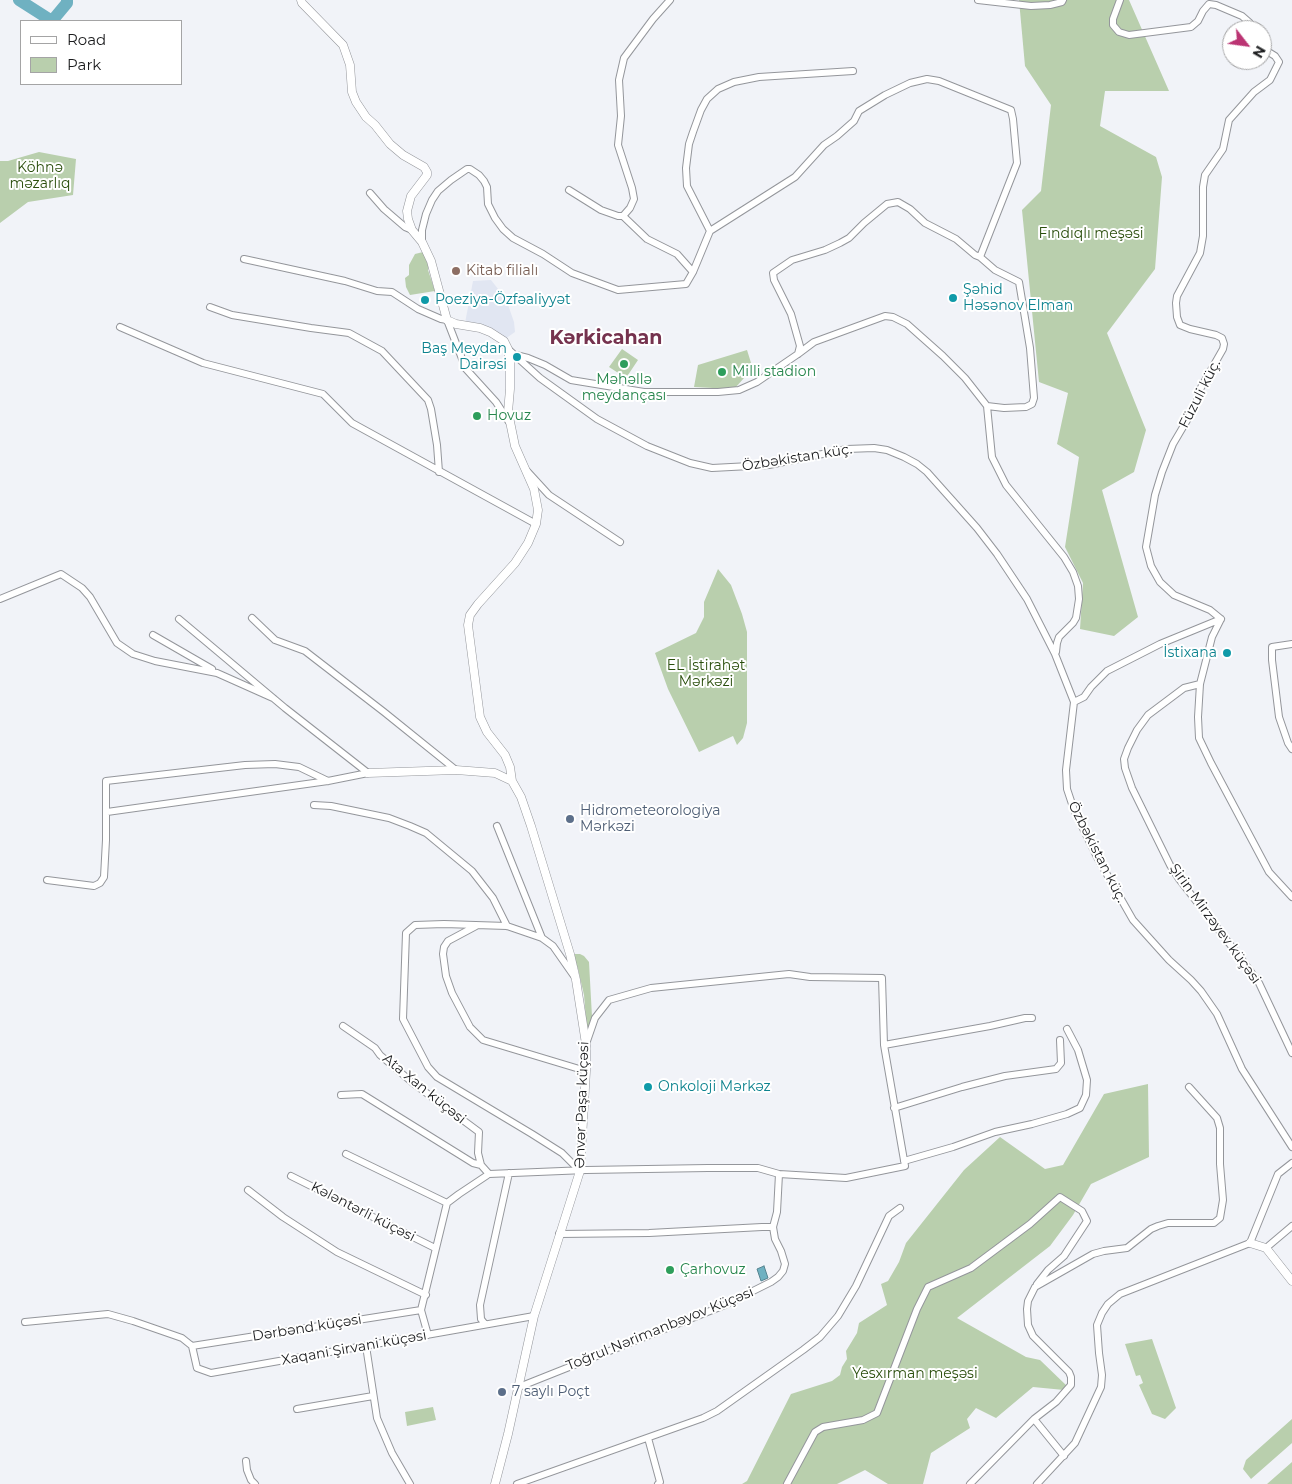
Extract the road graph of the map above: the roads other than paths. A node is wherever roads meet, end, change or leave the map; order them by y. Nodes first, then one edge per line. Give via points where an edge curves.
1 (301, 0) edge
2 (670, 0) edge
3 (978, 0) edge
4 (1063, 0) edge
5 (1120, 0) edge
6 (1247, 20) edge
7 (1272, 54) edge
8 (853, 71) dead end
9 (569, 190) dead end
10 (370, 193) dead end
11 (624, 216) junction
12 (412, 230) junction
13 (710, 231) junction
14 (422, 242) junction
15 (980, 257) junction
16 (244, 259) dead end
17 (693, 272) junction
18 (210, 306) dead end
19 (447, 320) junction
20 (120, 327) dead end
21 (508, 349) junction
22 (798, 354) junction
23 (515, 355) junction
24 (987, 406) junction
25 (512, 426) junction
26 (525, 468) junction
27 (439, 472) junction
28 (536, 524) junction
29 (620, 542) dead end
30 (0, 599) edge
31 (252, 618) dead end
32 (179, 619) dead end
33 (1220, 620) junction
34 (153, 635) dead end
35 (1292, 644) edge
36 (1055, 654) junction
37 (217, 673) junction
38 (1200, 684) junction
39 (272, 698) junction
40 (1074, 702) junction
41 (1292, 749) edge
42 (456, 770) junction
43 (368, 773) junction
44 (328, 781) junction
45 (512, 781) junction
46 (314, 805) dead end
47 (107, 812) junction
48 (497, 826) dead end
49 (47, 880) dead end
50 (1292, 897) edge
51 (478, 925) junction
52 (507, 926) junction
53 (542, 938) junction
54 (576, 980) junction
55 (1032, 1018) dead end
56 (343, 1026) dead end
57 (1068, 1029) dead end
58 (1060, 1040) dead end
59 (586, 1044) junction
60 (884, 1045) junction
61 (1292, 1053) edge
62 (586, 1071) junction
63 (1189, 1087) dead end
64 (341, 1095) dead end
65 (894, 1108) junction
66 (1292, 1147) edge
67 (346, 1154) dead end
68 (904, 1161) junction
69 (1292, 1163) edge
70 (481, 1165) junction
71 (580, 1171) junction
72 (509, 1173) junction
73 (488, 1174) junction
74 (779, 1174) junction
75 (291, 1176) dead end
76 (248, 1190) dead end
77 (447, 1203) junction
78 (900, 1208) dead end
79 (1292, 1226) edge
80 (773, 1227) junction
81 (559, 1234) junction
82 (1250, 1244) junction
83 (436, 1248) junction
84 (1266, 1248) junction
85 (1292, 1281) edge
86 (1035, 1287) junction
87 (426, 1295) junction
88 (422, 1310) junction
89 (534, 1316) junction
90 (25, 1322) dead end
91 (485, 1324) junction
92 (428, 1336) junction
93 (192, 1346) junction
94 (366, 1346) junction
95 (519, 1387) junction
96 (374, 1396) junction
97 (297, 1409) dead end
98 (1034, 1419) junction
99 (648, 1438) junction
100 (1064, 1456) junction
101 (246, 1461) dead end
102 (255, 1484) edge
103 (410, 1484) edge
104 (495, 1484) edge
105 (517, 1484) edge
106 (658, 1484) edge
107 (787, 1484) edge
108 (970, 1484) edge
109 (1037, 1484) edge

1 - 12 street via 344,45 350,65 352,92 366,117 402,155 428,172 408,204
2 - 11 street via 624,58 619,80 621,116 618,145 634,199
3 - 4 street via 1031,6 1050,5
5 - 6 street via 1112,19 1113,25 1119,32 1129,35 1191,27 1209,4
7 - 33 street, Füzuli küç. via 1279,62 1276,70 1230,120 1223,149 1205,175 1200,253 1177,296 1176,317 1180,325 1216,335 1224,344 1198,391 1196,405 1173,444 1162,472 1146,546 1150,566 1160,582 1174,595 1210,610
8 - 13 street via 759,77 734,82 718,89 707,99 693,132 686,168 687,186
9 - 11 street via 601,210
10 - 12 street via 384,209
11 - 17 street via 647,239 676,254
12 - 14 street
13 - 15 street via 795,177 824,145 854,121 859,111 910,83 927,79 1011,110 1017,163
13 - 17 street
14 - 17 street via 426,214 438,190 467,169 484,181 488,204 503,229 572,273 618,290 686,284
14 - 19 street via 431,261
15 - 22 street via 898,202 888,204 849,238 825,250 792,260 773,273 791,314 800,346
15 - 24 street via 995,270 1019,282 1034,387 1032,404 1018,408
16 - 19 street via 392,292 418,309
18 - 27 street via 232,314 349,332 382,351 428,400 432,409
19 - 21 street via 490,332 504,341
19 - 25 street via 466,369 496,402
20 - 27 street via 203,363 323,394 352,423
21 - 23 street, Özbəkistan küç.
21 - 25 street via 508,412
22 - 23 street via 757,382 739,390 718,392 644,392 571,380 544,365
22 - 24 street via 814,342 885,316 893,318 907,324 943,356
23 - 36 street, Özbəkistan küç. via 540,378 597,419 647,446 690,464 712,468 769,465 847,449 874,448 887,450 917,464 992,548 1027,599
24 - 36 street via 992,457 1006,485 1064,557 1078,586 1076,618 1059,637
25 - 26 street via 515,446
26 - 28 street via 534,489 538,510
26 - 29 street via 549,495
27 - 28 street
28 - 45 street, Ənvər Paşa küçəsi via 515,563 478,604 468,625 480,717 504,755
30 - 37 street via 61,574 82,588 117,643 134,654
31 - 42 street via 275,640 305,651
32 - 39 street
33 - 38 street via 1212,637
33 - 40 street via 1107,671 1084,697
34 - 37 street
35 - 41 street via 1272,647 1272,660 1279,717
36 - 40 street, Özbəkistan küç.
37 - 39 street
38 - 50 street via 1199,738 1269,872
38 - 61 street, Şirin Mirzəyev küçəsi via 1184,688 1148,715 1128,748 1125,768 1170,865 1258,983
39 - 43 street
40 - 66 street, Özbəkistan küç. via 1066,775 1074,810 1133,920 1201,990 1217,1014 1242,1069
42 - 43 street
42 - 45 street via 495,773
43 - 44 street
44 - 47 street
44 - 47 street via 299,767 275,764 106,781
45 - 54 street, Ənvər Paşa küçəsi via 531,826
46 - 52 street via 388,818 426,833 472,871 493,898
47 - 49 street via 104,877 100,883 94,886
48 - 53 street
51 - 52 street
51 - 62 street via 448,941 443,954 452,993 470,1027 483,1040
51 - 71 street via 415,925 406,932 403,1019 428,1067 437,1077 532,1134
52 - 53 street
53 - 54 street via 554,946
54 - 59 street, Ənvər Paşa küçəsi
55 - 60 street
56 - 70 street, Ata Xan küçəsi via 478,1132
57 - 68 street via 1088,1080 1080,1108
58 - 65 street via 1061,1063 1056,1069 1005,1076
59 - 60 street via 595,1018 610,1000 651,988 789,974 882,978
59 - 62 street, Ənvər Paşa küçəsi
60 - 65 street
62 - 71 street, Ənvər Paşa küçəsi
63 - 86 street via 1217,1118 1220,1128 1223,1200 1220,1218 1214,1223 1158,1226 1127,1248 1093,1254
64 - 70 street via 362,1094
65 - 68 street
67 - 77 street
68 - 74 street via 905,1166 846,1178
69 - 82 street via 1278,1174
70 - 73 street
71 - 72 street
71 - 74 street via 758,1168
71 - 81 street, Ənvər Paşa küçəsi
72 - 73 street
72 - 91 street via 480,1305 481,1319
73 - 77 street
74 - 80 street, Toğrul Nərimanbəyov Küçəsi
75 - 83 street, Kələntərli küçəsi
76 - 87 street via 337,1252
77 - 83 street
78 - 99 street via 889,1216 848,1301 820,1338 717,1411
79 - 84 street
80 - 81 street
80 - 95 street, Toğrul Nərimanbəyov Küçəsi via 784,1264 783,1271 771,1282 725,1305
81 - 89 street, Ənvər Paşa küçəsi
82 - 84 street
82 - 100 street via 1120,1294 1108,1304 1097,1325 1101,1386 1075,1443
83 - 87 street
84 - 85 street
86 - 98 street via 1028,1301 1028,1325 1033,1336 1071,1376 1071,1385
86 - 107 street via 1064,1256 1087,1221 1082,1211 1060,1197 971,1268 928,1287 877,1413 863,1420 823,1427 815,1432
87 - 88 street
88 - 92 street
88 - 93 street, Dərbənd küçəsi
89 - 91 street, Xaqani Şirvani küçəsi
89 - 95 street, Ənvər Paşa küçəsi
90 - 93 street via 108,1314 182,1338
91 - 92 street, Xaqani Şirvani küçəsi
92 - 94 street, Xaqani Şirvani küçəsi
93 - 94 street, Xaqani Şirvani küçəsi via 197,1368 210,1373
94 - 96 street
95 - 104 street, Ənvər Paşa küçəsi
96 - 97 street
96 - 103 street via 377,1418
98 - 100 street
98 - 108 street
99 - 105 street
99 - 106 street
100 - 109 street
101 - 102 street

